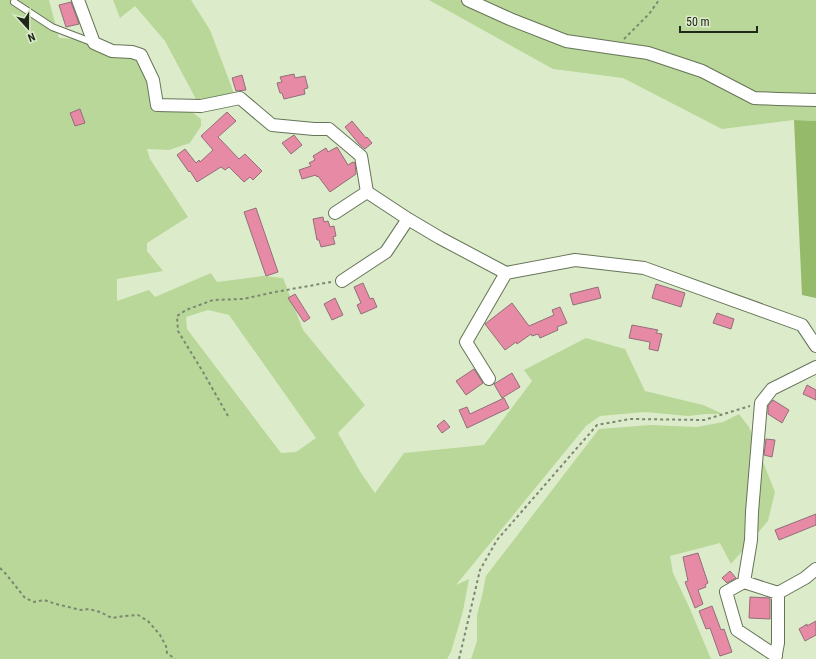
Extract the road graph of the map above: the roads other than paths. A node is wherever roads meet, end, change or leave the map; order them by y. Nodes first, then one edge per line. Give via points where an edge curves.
1 (78, 0) edge
2 (468, 0) edge
3 (14, 2) dead end
4 (94, 43) junction
5 (816, 100) edge
6 (367, 192) junction
7 (335, 213) dead end
8 (408, 219) junction
9 (506, 274) junction
10 (342, 281) road end
11 (816, 346) edge
12 (816, 367) edge
13 (489, 379) dead end
14 (816, 569) edge
15 (744, 582) junction
16 (778, 593) junction
17 (775, 658) edge

1 - 4 street
2 - 5 street via 566,41 648,52 702,71 754,98
3 - 4 lane via 52,27
4 - 6 street via 112,51 132,52 141,56 153,80 157,105 201,106 240,98 272,124 314,129 329,128 361,156
6 - 7 street
6 - 8 street
8 - 9 street
8 - 10 street via 386,252
9 - 11 street via 575,260 644,268 802,324
9 - 13 street via 466,342
12 - 15 street via 772,389 761,403 751,540
14 - 16 street
15 - 16 street
15 - 17 street via 726,592 737,630
16 - 17 street via 778,643

